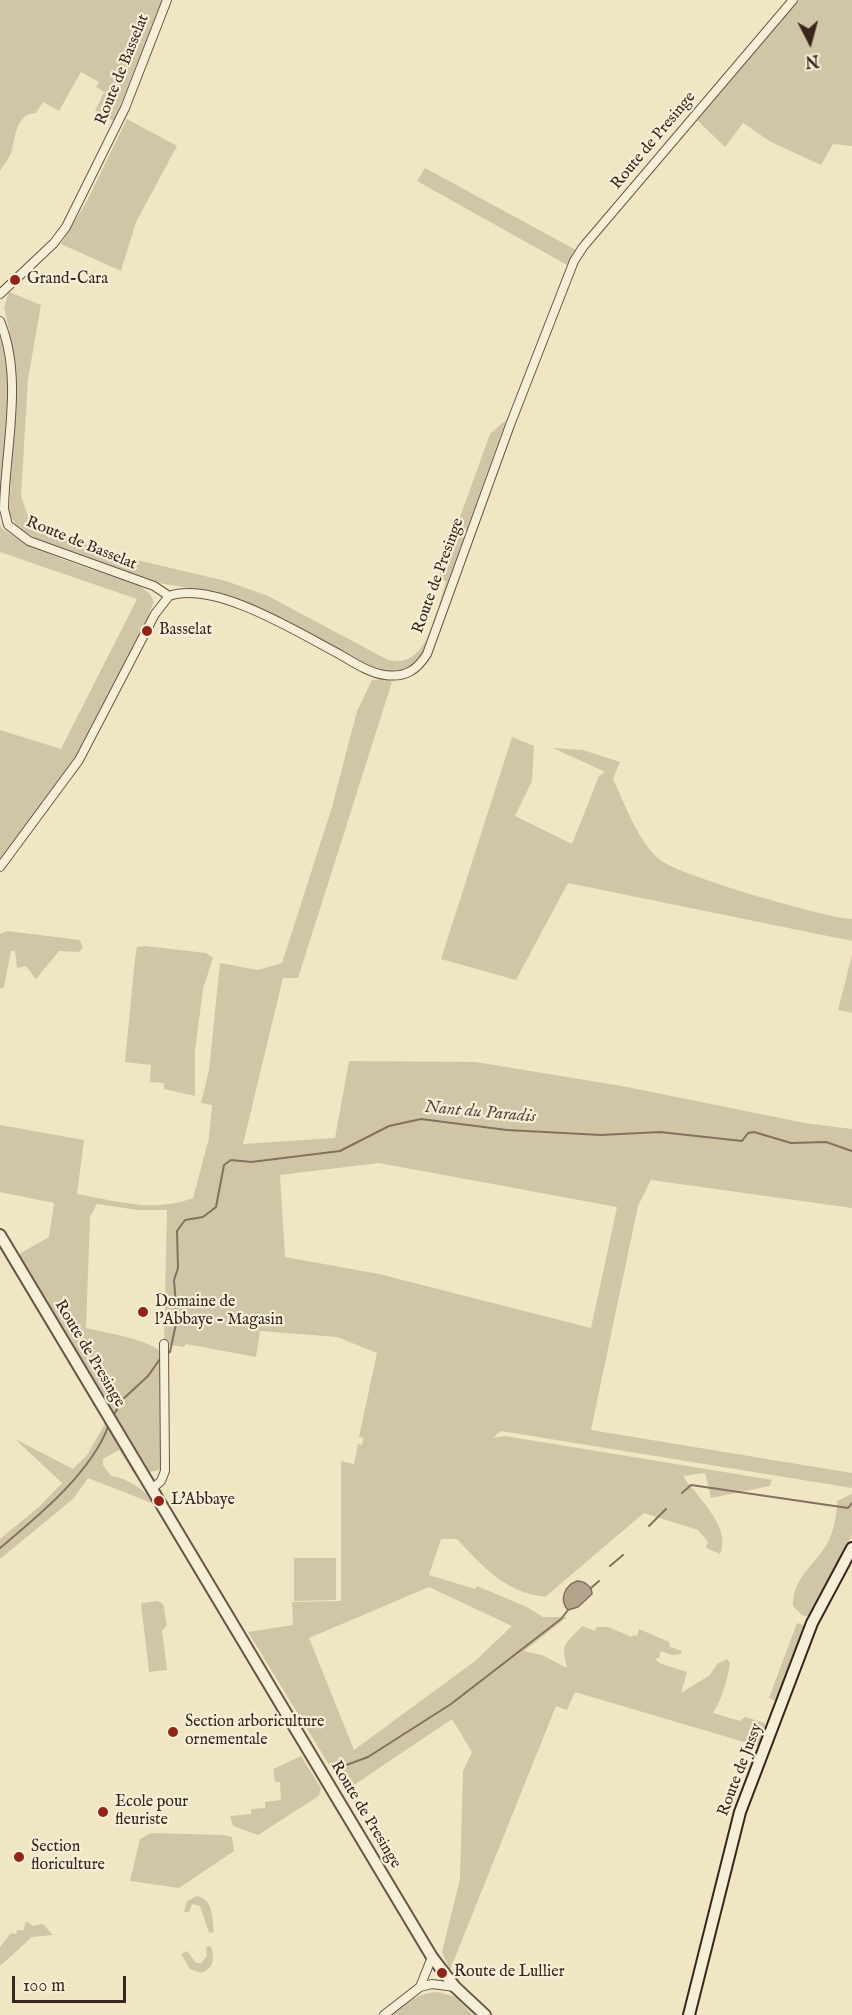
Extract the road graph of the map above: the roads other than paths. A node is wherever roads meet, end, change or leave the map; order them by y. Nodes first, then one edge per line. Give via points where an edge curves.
1 (167, 0) edge
2 (793, 0) edge
3 (0, 294) edge
4 (0, 321) edge
5 (169, 596) junction
6 (0, 867) edge
7 (0, 1235) edge
8 (164, 1352) dead end
9 (153, 1488) junction
10 (852, 1548) edge
11 (432, 1957) junction
12 (420, 1987) junction
13 (455, 1987) junction
14 (384, 2015) edge
15 (485, 2015) edge
16 (690, 2015) edge

1 - 3 street, Route de Basselat via 125,108 66,227
2 - 5 street, Route de Presinge via 574,261 420,665 401,675 380,674 244,606 195,593
4 - 5 street, Route de Basselat via 9,350 4,501 8,525 29,541 154,586
5 - 6 street via 155,614 79,760
7 - 9 street, Route de Presinge
8 - 9 street via 165,1471
9 - 11 street, Route de Presinge
10 - 16 street, Route de Jussy via 812,1623 740,1812
11 - 12 street
11 - 13 street, Route de Presinge
12 - 13 street
12 - 14 street
13 - 15 street, Route de Presinge

